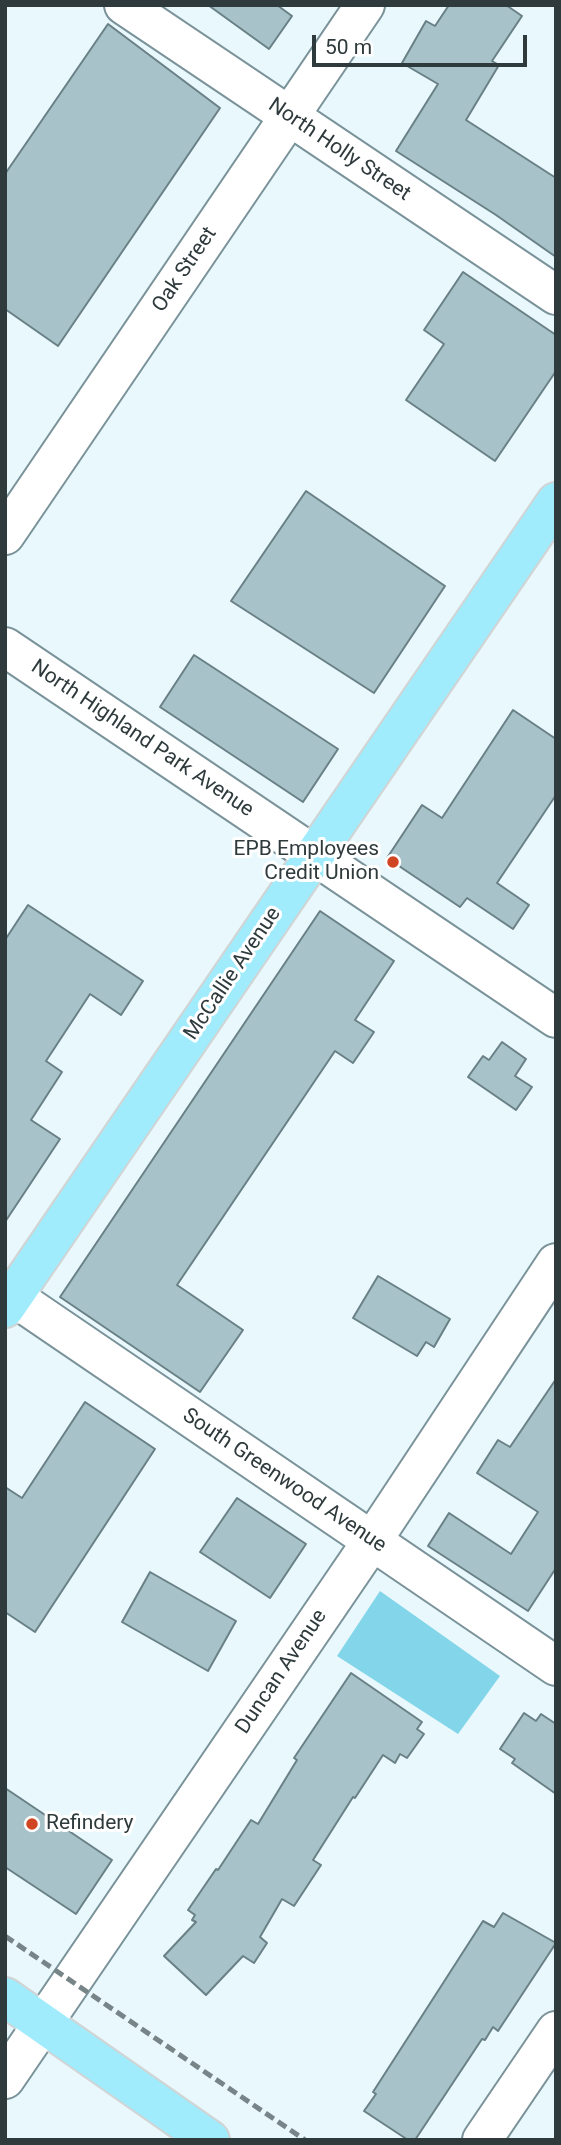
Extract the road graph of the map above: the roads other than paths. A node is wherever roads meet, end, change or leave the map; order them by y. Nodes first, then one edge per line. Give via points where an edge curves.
1 (124, 5) edge
2 (365, 5) edge
3 (288, 117) junction
4 (556, 295) edge
5 (556, 502) edge
6 (5, 536) edge
7 (5, 647) edge
8 (314, 854) junction
9 (556, 1018) edge
10 (556, 1264) edge
11 (8, 1298) edge
12 (372, 1541) junction
13 (556, 1665) edge
14 (5, 1997) edge
15 (44, 2022) junction
16 (556, 2031) edge
17 (5, 2079) edge
18 (210, 2140) edge
19 (482, 2140) edge

1 - 3 street, North Holly Street
2 - 3 street, Oak Street
3 - 4 street, North Holly Street
3 - 6 street, Oak Street
5 - 8 main road, McCallie Avenue
7 - 8 street, North Highland Park Avenue
8 - 9 street, North Highland Park Avenue
8 - 11 main road, McCallie Avenue
10 - 12 street, Duncan Avenue
11 - 12 street, South Greenwood Avenue
12 - 13 street, South Greenwood Avenue
12 - 15 street, Duncan Avenue
14 - 15 main road
15 - 17 street, Duncan Avenue
15 - 18 main road
16 - 19 street

